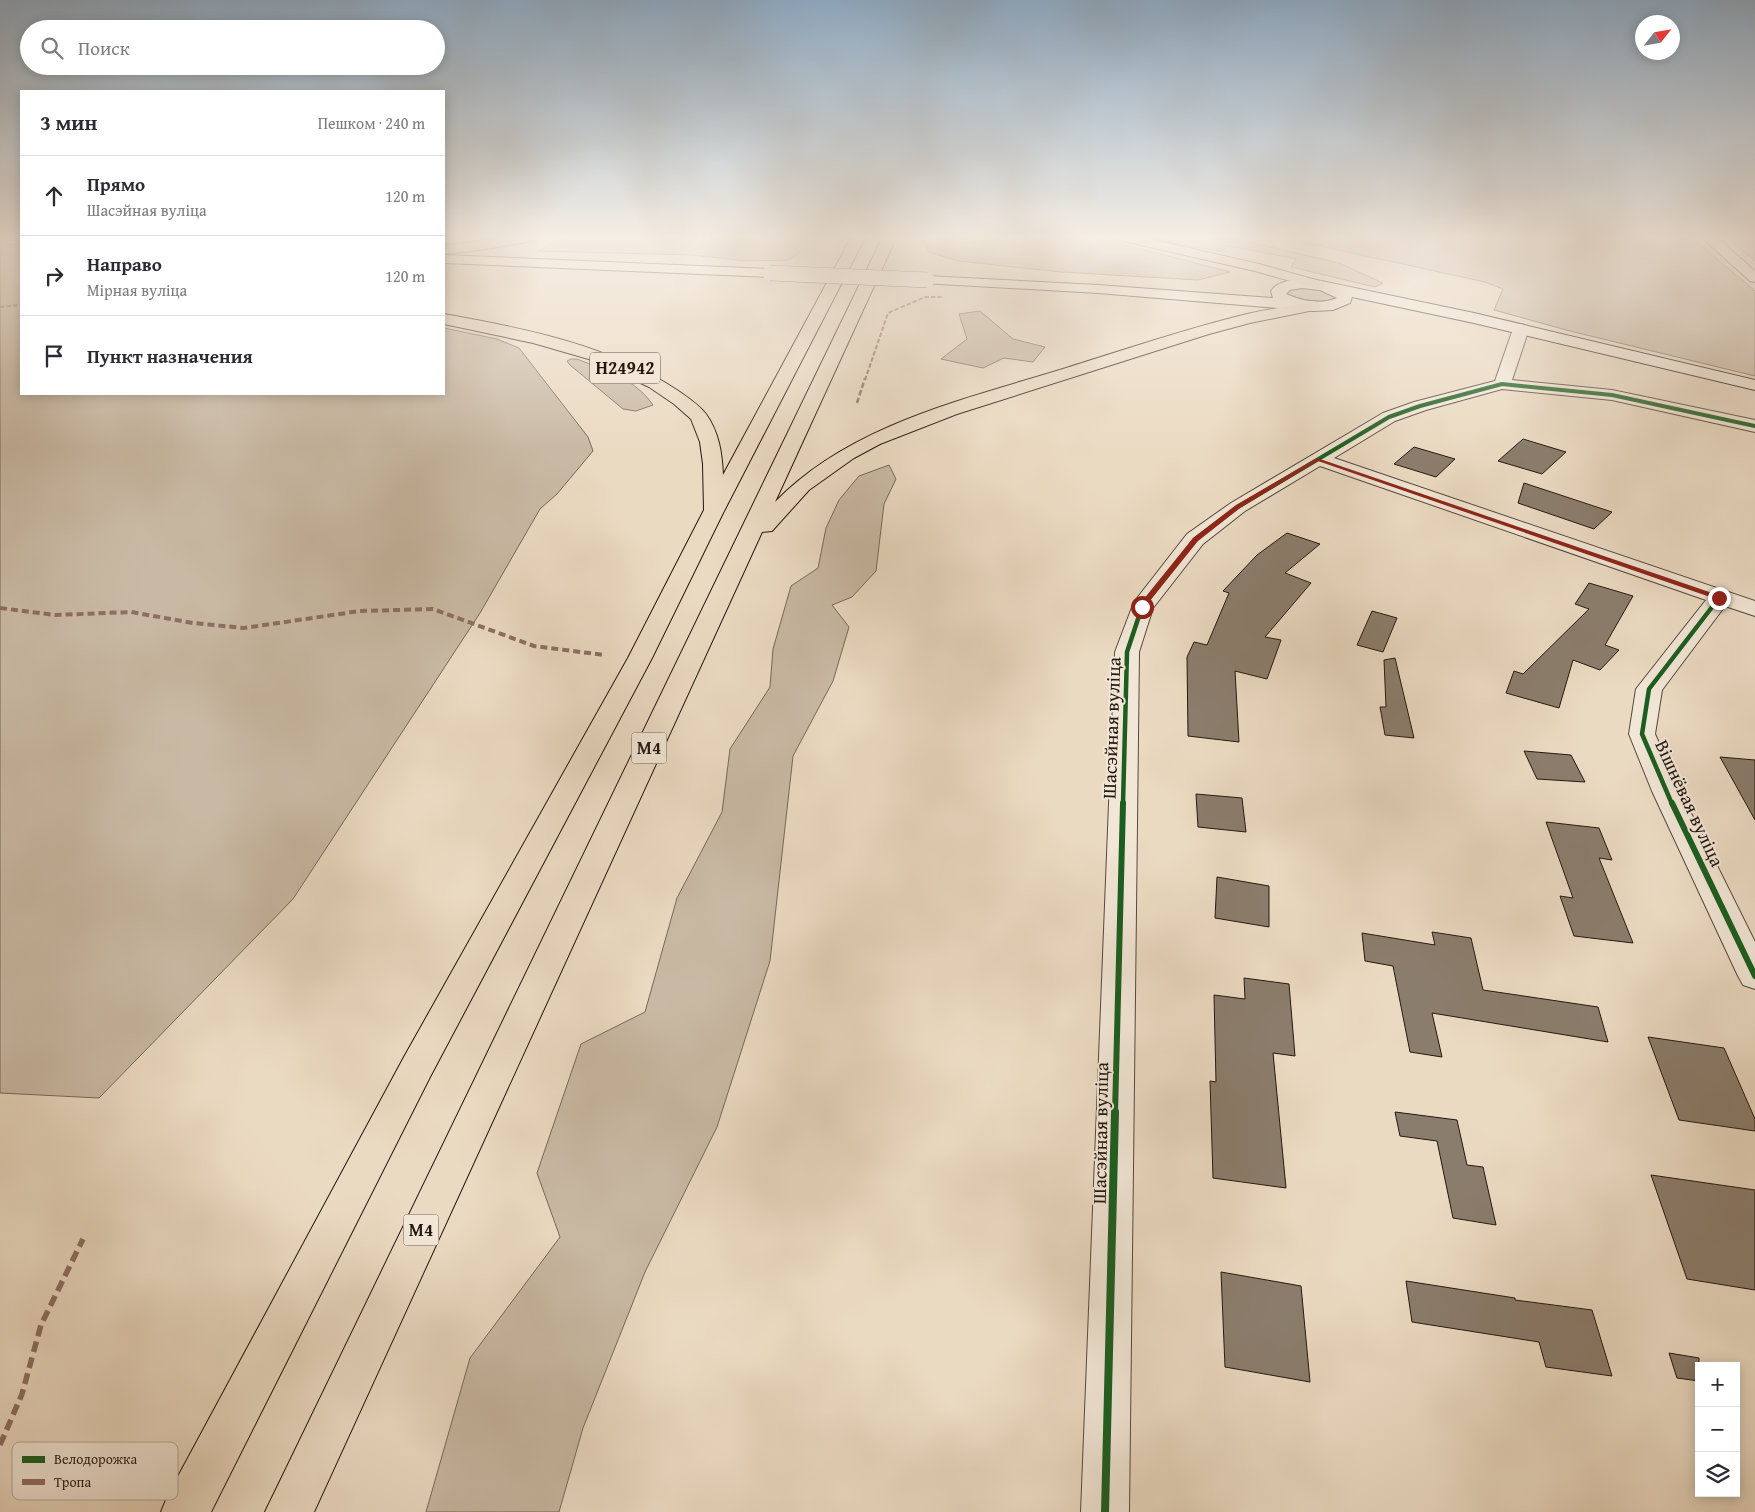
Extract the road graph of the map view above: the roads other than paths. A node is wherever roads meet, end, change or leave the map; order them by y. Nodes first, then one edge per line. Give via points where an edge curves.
1 (822, 307) edge
2 (857, 307) edge
3 (1305, 307) edge
4 (1338, 307) edge
5 (1419, 307) edge
6 (1474, 318) junction
7 (445, 319) edge
8 (1521, 329) junction
9 (1502, 384) junction
10 (1755, 385) edge
11 (1755, 426) edge
12 (1317, 459) junction
13 (713, 513) junction
14 (744, 548) junction
15 (1719, 598) junction
16 (1755, 610) edge
17 (1755, 976) edge
18 (185, 1512) edge
19 (289, 1512) edge
20 (1106, 1512) edge

1 - 13 highway, М4
2 - 14 highway, М4
3 - 14 highway via 1202,331 1004,392 873,440 802,486
4 - 6 street
5 - 6 street
6 - 8 street
7 - 13 highway, Н24942 via 540,341 622,366 669,392 702,420 707,433 714,465
8 - 9 street
8 - 10 street
9 - 11 street, Шасэйная вуліца via 1612,395
9 - 12 street, Шасэйная вуліца via 1389,417
12 - 15 street
12 - 20 street, Шасэйная вуліца via 1238,507 1195,539 1142,607 1127,652
13 - 18 highway, М4 via 640,658 417,1067
14 - 19 highway, М4
15 - 16 street
15 - 17 street, Вішнёвая вуліца via 1649,689 1642,734

